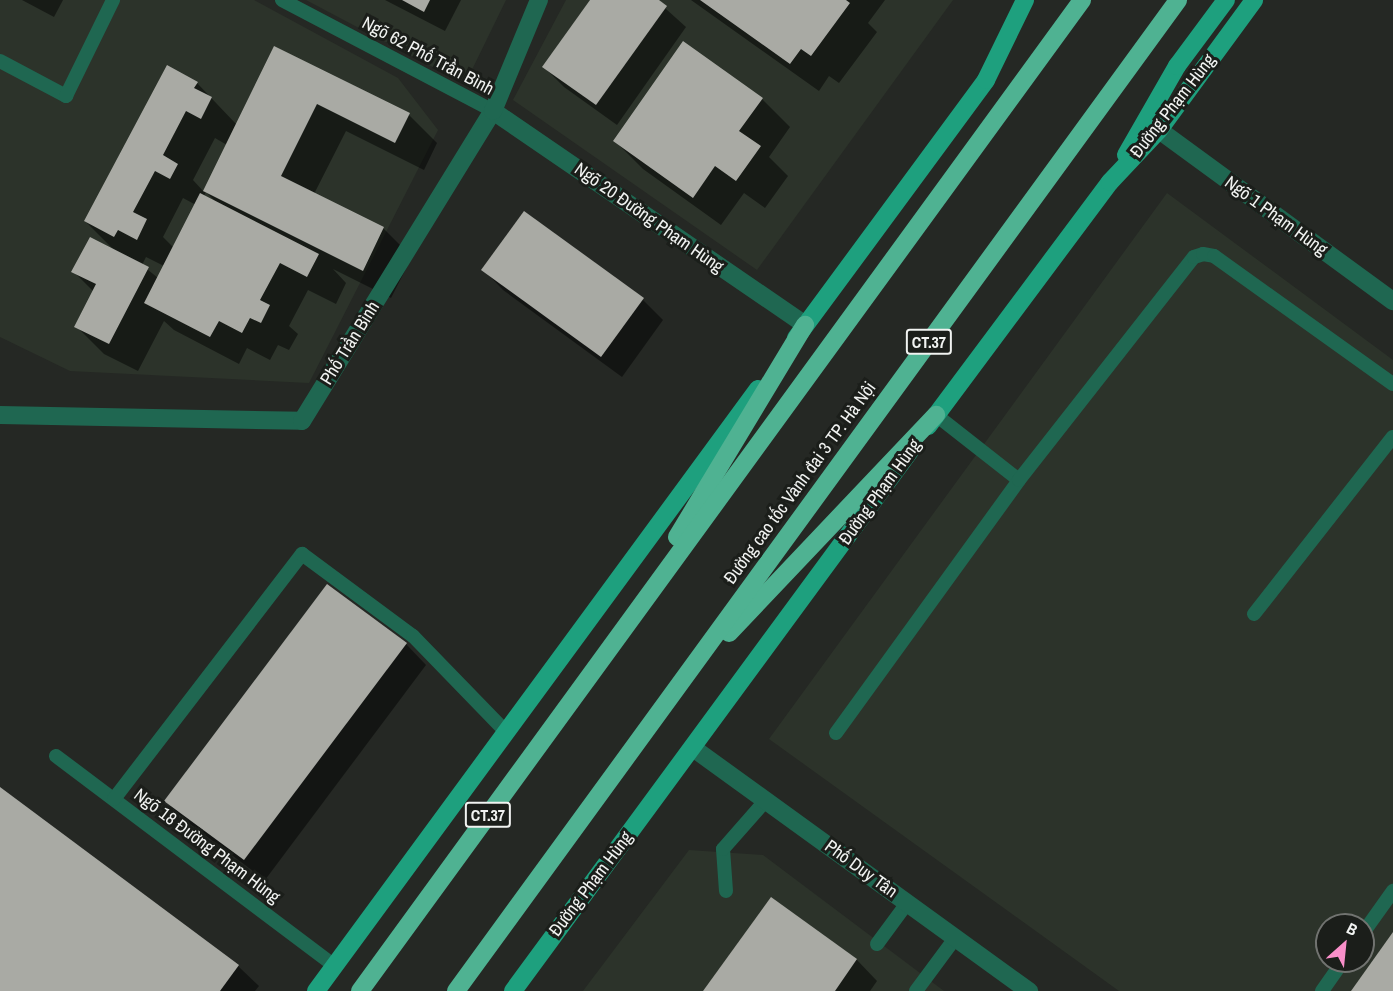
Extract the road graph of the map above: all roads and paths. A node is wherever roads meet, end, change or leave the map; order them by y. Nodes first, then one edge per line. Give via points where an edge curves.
1 (113, 0) edge
2 (282, 0) edge
3 (539, 0) edge
4 (1025, 0) edge
5 (1037, 0) edge
6 (1082, 0) edge
7 (1178, 0) edge
8 (1226, 0) edge
9 (1254, 0) edge
10 (0, 61) edge
11 (986, 80) junction
12 (493, 111) junction
13 (1159, 130) junction
14 (1110, 182) junction
15 (1393, 301) edge
16 (805, 325) junction
17 (1393, 384) edge
18 (0, 415) edge
19 (936, 415) junction
20 (1393, 437) edge
21 (1019, 480) junction
22 (1254, 614) dead end
23 (616, 638) junction
24 (680, 684) junction
25 (507, 733) junction
26 (836, 733) dead end
27 (693, 748) junction
28 (56, 756) dead end
29 (114, 799) junction
30 (766, 800) junction
31 (726, 891) dead end
32 (1393, 891) edge
33 (908, 902) junction
34 (1375, 916) edge
35 (956, 938) junction
36 (877, 944) dead end
37 (335, 966) junction
38 (1335, 973) edge
39 (316, 991) edge
40 (360, 991) edge
41 (456, 991) edge
42 (513, 991) edge
43 (916, 991) edge
44 (1029, 991) edge
45 (1322, 991) edge

1 - 10 lane via 66,96
2 - 12 lane, Ngõ 62 Phố Trần Bình
3 - 12 street, Phố Trần Bình
4 - 11 main road
5 - 11 main road
6 - 23 highway, CT.37
7 - 24 highway, Đường cao tốc Vành đai 3 TP. Hà Nội / CT.37
8 - 14 main road via 1177,66
9 - 13 main road, Đường Phạm Hùng
11 - 16 main road
12 - 16 street, Ngõ 20 Đường Phạm Hùng
12 - 18 street, Phố Trần Bình via 302,420
13 - 14 main road, Đường Phạm Hùng
13 - 15 street, Ngõ 1 Phạm Hùng
14 - 19 main road, Đường Phạm Hùng
16 - 23 highway
16 - 25 main road
17 - 21 lane via 1214,256 1203,254 1194,257
19 - 21 lane
19 - 24 highway
19 - 27 main road, Đường Phạm Hùng
20 - 22 lane
21 - 26 lane
23 - 40 highway, CT.37
24 - 41 highway, Đường cao tốc Vành đai 3 TP. Hà Nội / CT.37
25 - 29 lane via 413,636 302,554
25 - 37 main road
27 - 30 street, Phố Duy Tân
27 - 42 main road, Đường Phạm Hùng
28 - 29 lane, Ngõ 18 Đường Phạm Hùng
29 - 37 lane, Ngõ 18 Đường Phạm Hùng
30 - 31 lane via 723,849
30 - 33 street, Phố Duy Tân
32 - 34 lane
33 - 35 street, Phố Duy Tân
33 - 36 lane
35 - 43 lane
35 - 44 street, Phố Duy Tân
37 - 39 main road
38 - 45 lane

